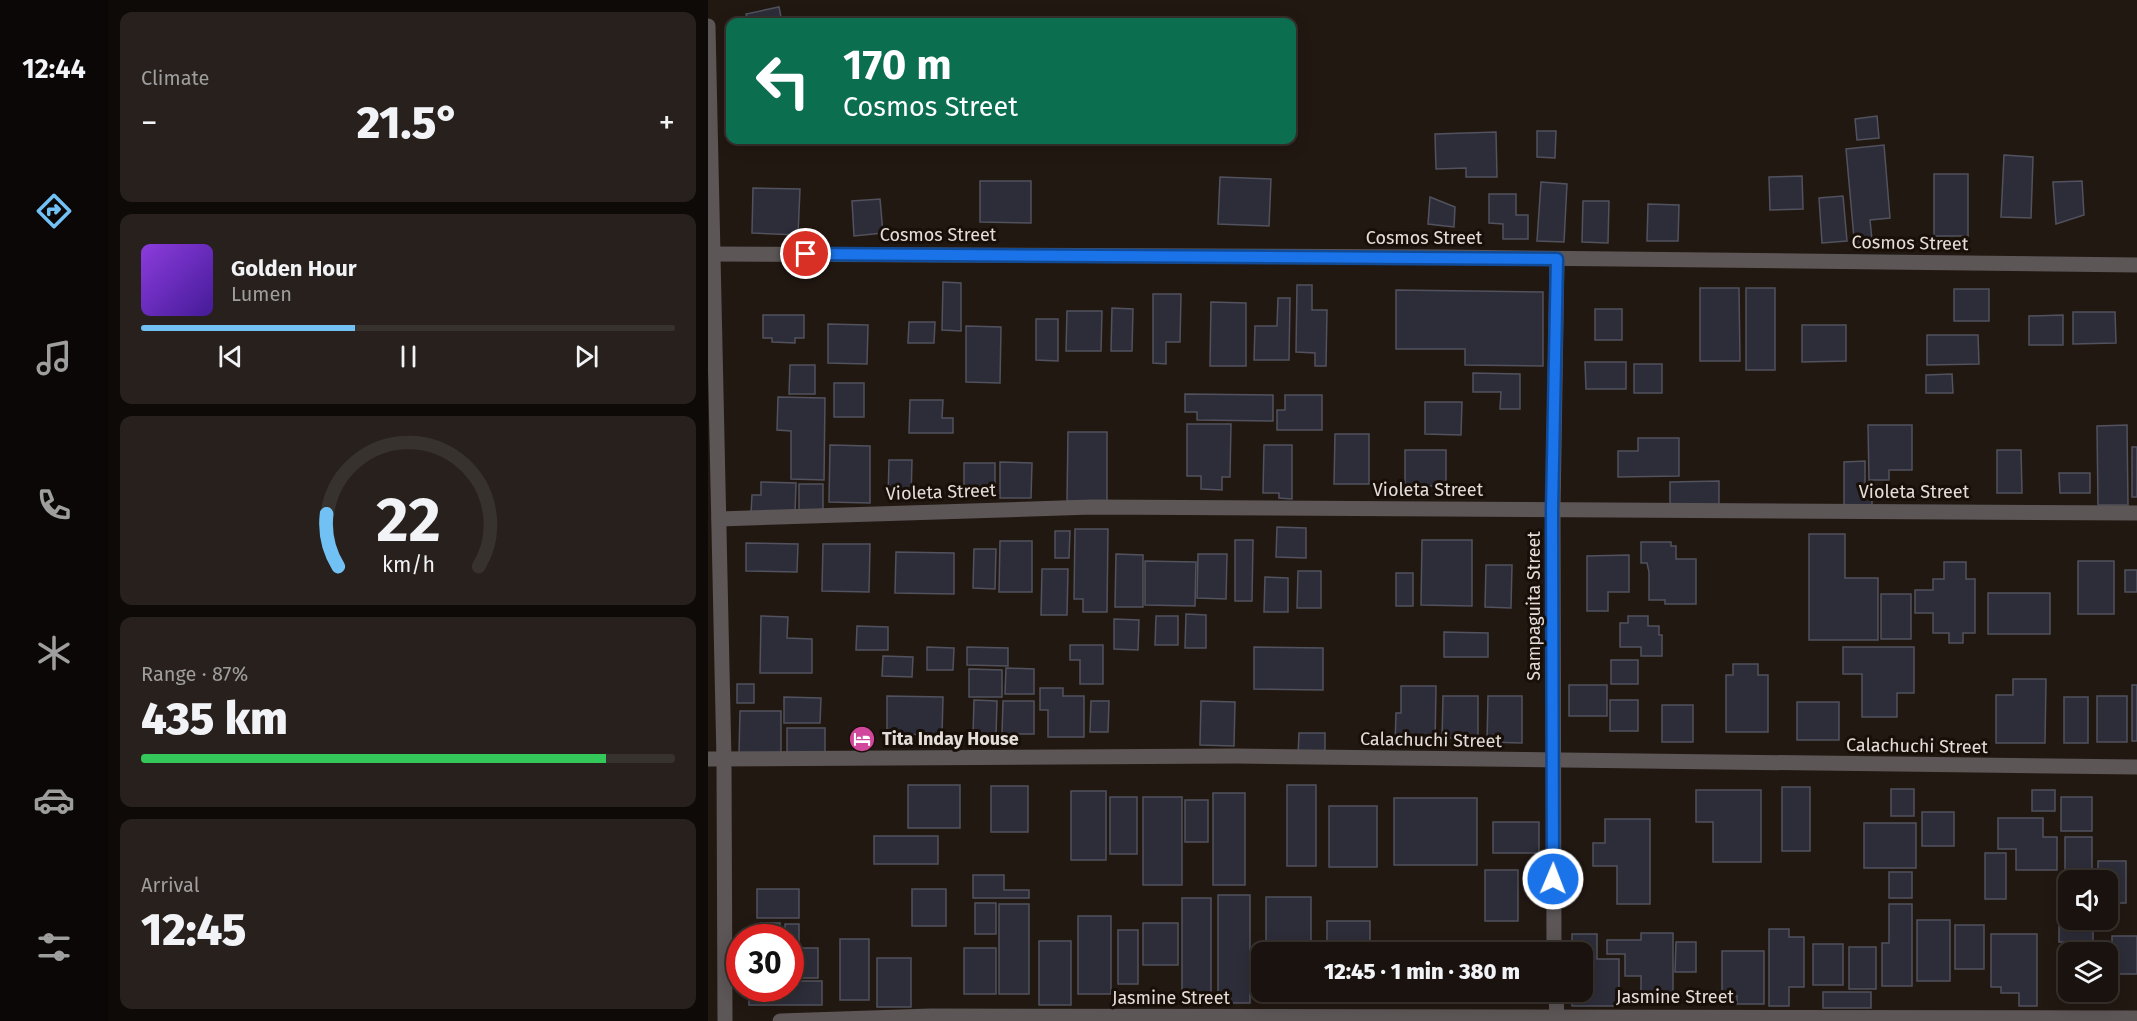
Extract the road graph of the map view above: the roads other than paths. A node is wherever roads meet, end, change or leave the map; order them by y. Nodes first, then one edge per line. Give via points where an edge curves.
1 (708, 26) edge
2 (711, 254) junction
3 (1557, 259) junction
4 (2137, 265) edge
5 (712, 466) edge
6 (1552, 510) junction
7 (2137, 513) edge
8 (719, 519) junction
9 (708, 759) edge
10 (724, 760) junction
11 (1554, 762) junction
12 (2137, 767) edge
13 (1554, 942) edge
14 (1556, 1002) edge
15 (1557, 1019) edge
16 (2130, 1019) edge
17 (725, 1021) edge
18 (780, 1021) edge

1 - 2 street
2 - 3 street, Cosmos Street
2 - 5 street
3 - 4 street, Cosmos Street
3 - 6 street, Sampaguita Street
5 - 8 street
6 - 7 street, Violeta Street
6 - 8 street, Violeta Street via 1092,507
6 - 11 street, Sampaguita Street
8 - 10 street
9 - 10 street, Calachuchi Street
10 - 11 street, Calachuchi Street via 1236,756
10 - 17 street
11 - 12 street, Calachuchi Street
11 - 13 street, Sampaguita Street
14 - 15 street
15 - 16 street, Jasmine Street
15 - 18 street, Jasmine Street via 931,1016

